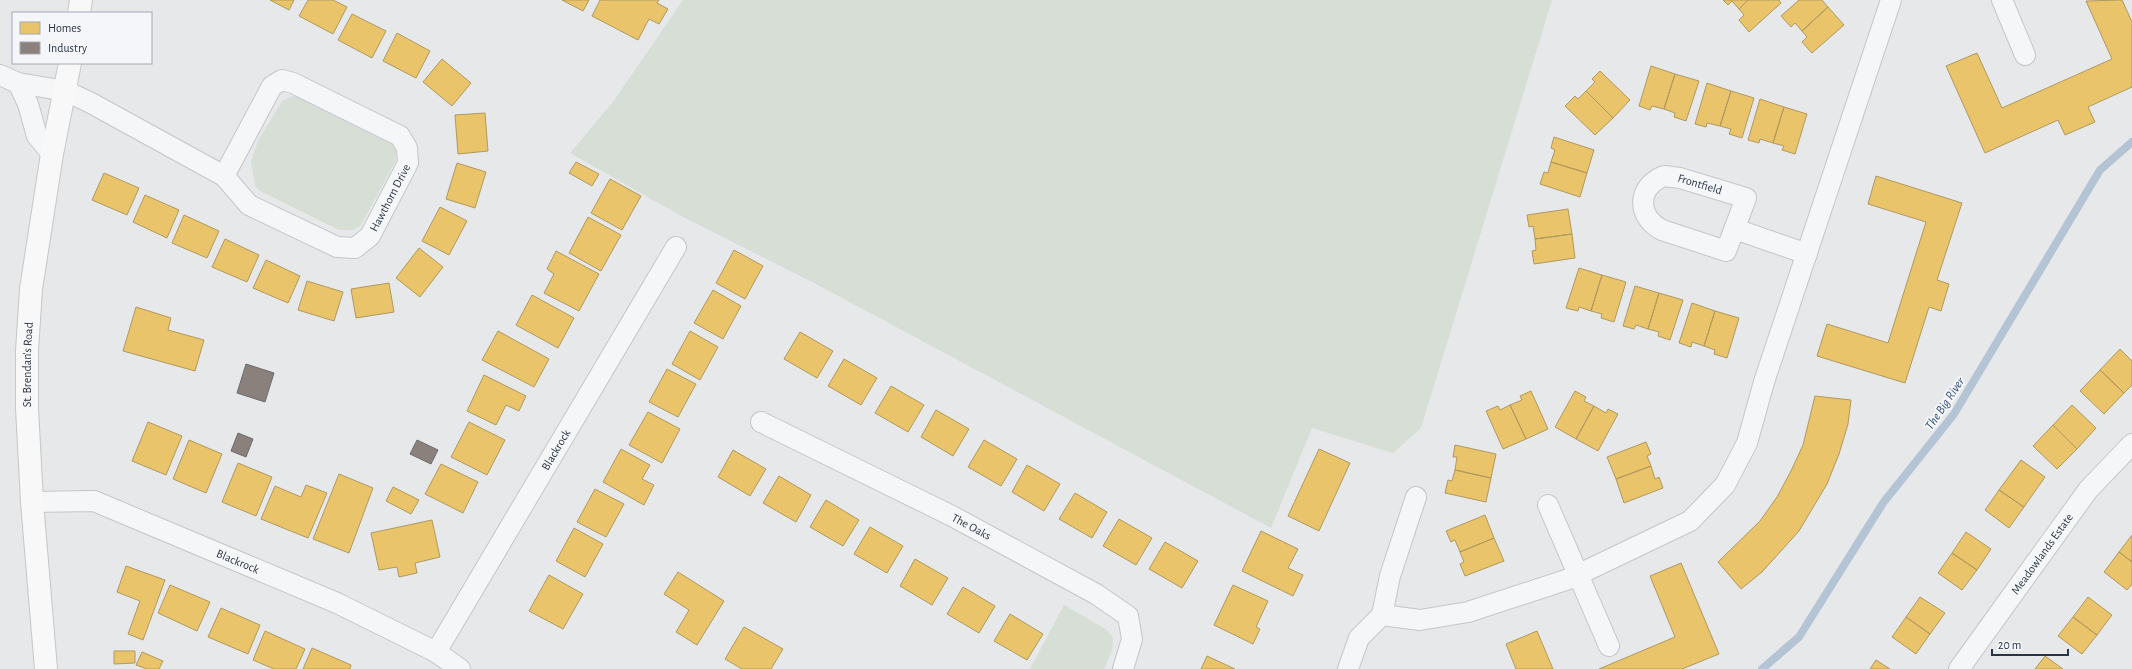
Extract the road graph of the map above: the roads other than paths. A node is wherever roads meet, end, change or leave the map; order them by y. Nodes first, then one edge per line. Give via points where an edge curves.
1 (82, 0) edge
2 (1891, 0) edge
3 (2002, 0) edge
4 (79, 12) edge
5 (2024, 55) dead end
6 (70, 64) edge
7 (9, 79) edge
8 (66, 91) junction
9 (52, 154) junction
10 (224, 176) junction
11 (1735, 229) junction
12 (676, 247) dead end
13 (1807, 254) junction
14 (761, 422) dead end
15 (2132, 444) edge
16 (1416, 497) dead end
17 (32, 502) junction
18 (1548, 505) dead end
19 (1579, 574) junction
20 (1382, 615) junction
21 (1609, 646) dead end
22 (436, 652) junction
23 (46, 669) edge
24 (460, 669) edge
25 (1123, 669) edge
26 (1348, 669) edge
27 (1959, 669) edge

1 - 4 main road
2 - 13 street
3 - 5 street
6 - 8 main road, St. Brendan's Road
7 - 8 street, Hawthorn Drive
7 - 9 street via 28,104 37,136
8 - 9 main road, St. Brendan's Road
8 - 10 street, Hawthorn Drive
9 - 17 main road, St. Brendan's Road via 32,289 26,351
10 - 10 street, Hawthorn Drive via 249,205 337,246 355,248 370,236 408,163 407,148 400,136 293,82 282,80 272,86
11 - 11 street, Frontfield via 1726,251 1662,230 1647,219 1643,200 1657,179 1672,176 1746,198
11 - 13 street
12 - 22 street, Blackrock
13 - 19 street via 1764,382 1747,443 1725,485 1690,521
14 - 25 street, The Oaks via 952,516 1096,594 1128,616 1132,639
15 - 27 street, Meadowlands Estate via 2088,490
16 - 20 street via 1390,576
17 - 22 street, Blackrock via 94,501 337,603
17 - 23 main road, St. Brendan's Road
18 - 19 street
19 - 20 street via 1468,612 1420,620
19 - 21 street
20 - 26 street via 1359,638
22 - 24 street, Blackrock

